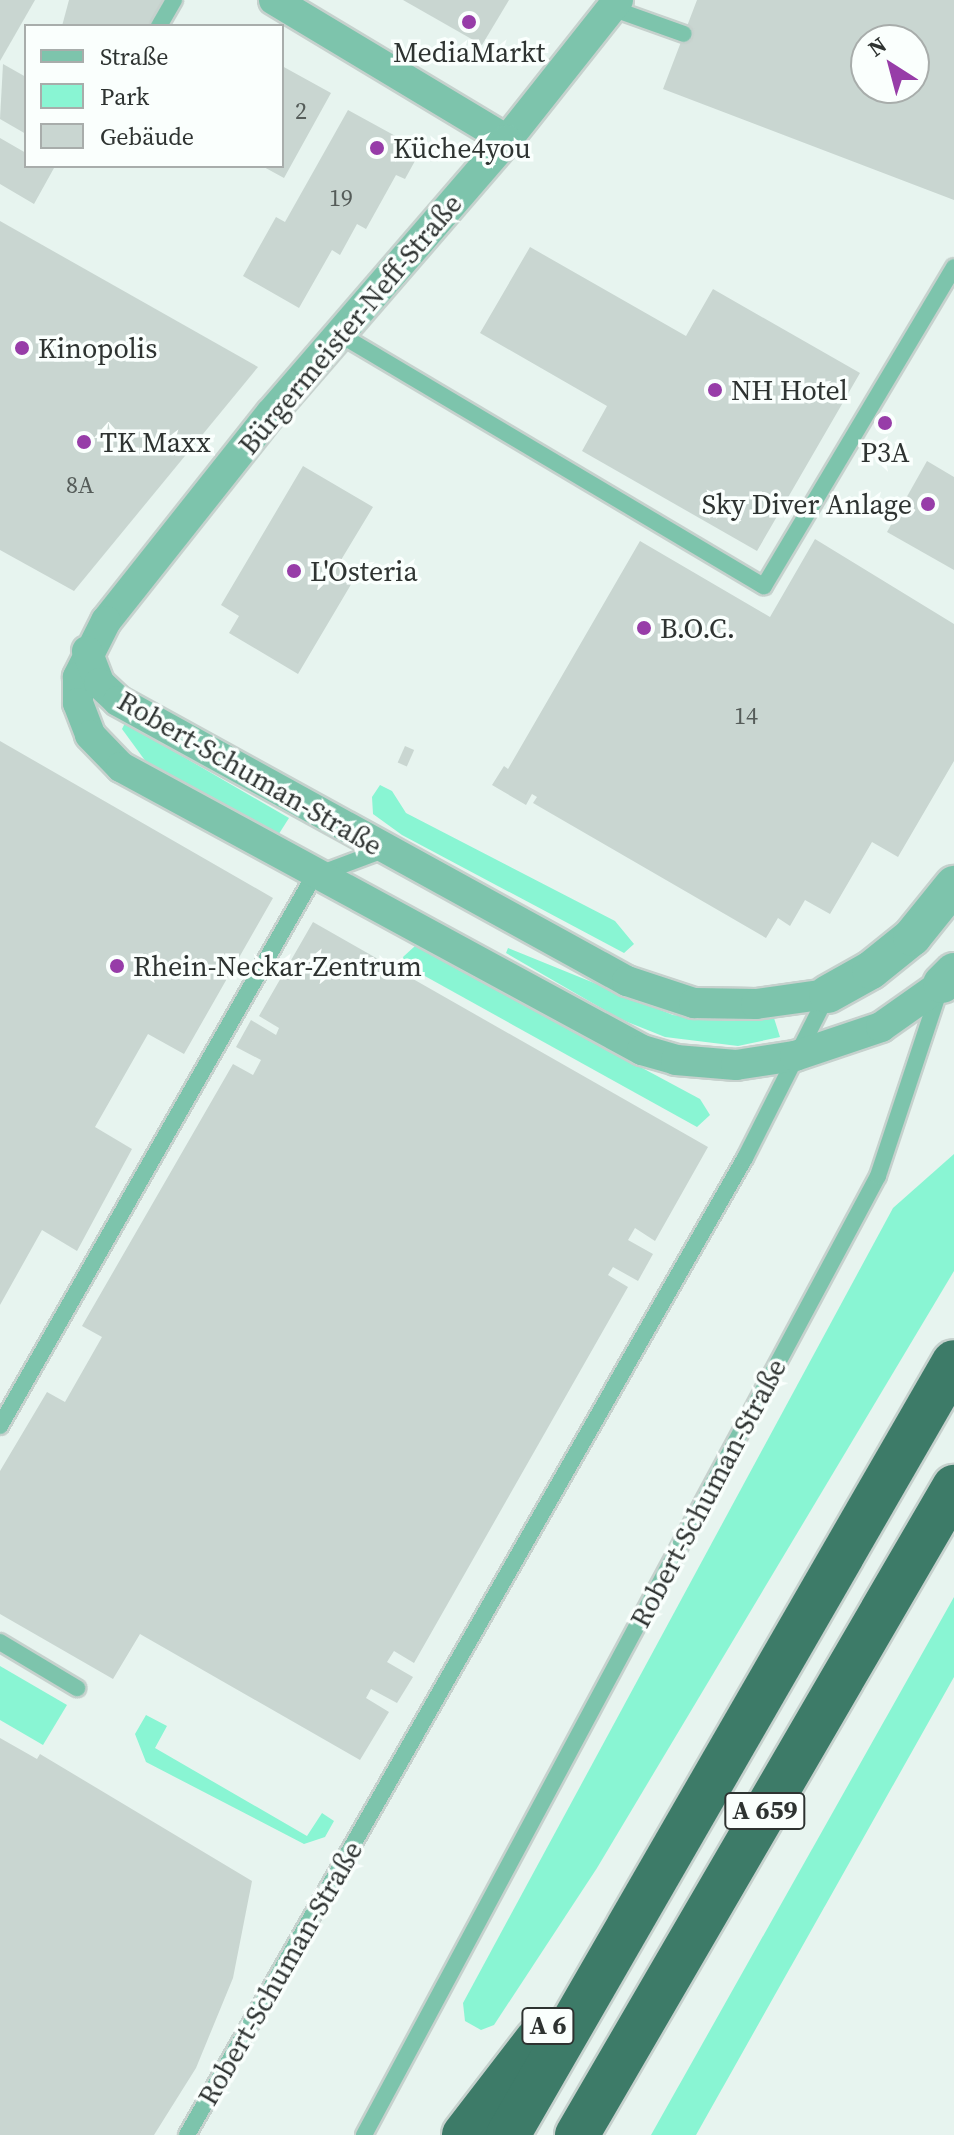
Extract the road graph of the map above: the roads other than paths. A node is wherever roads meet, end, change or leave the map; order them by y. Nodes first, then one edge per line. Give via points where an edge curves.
1 (174, 0) edge
2 (274, 0) edge
3 (614, 4) edge
4 (160, 24) edge
5 (684, 34) dead end
6 (507, 140) junction
7 (954, 267) edge
8 (339, 334) junction
9 (87, 651) junction
10 (383, 850) junction
11 (314, 876) junction
12 (954, 885) edge
13 (948, 978) edge
14 (828, 994) junction
15 (795, 1056) junction
16 (954, 1362) edge
17 (0, 1426) edge
18 (954, 1487) edge
19 (0, 1642) edge
20 (77, 1688) dead end
21 (633, 1919) junction
22 (187, 2135) edge
23 (364, 2135) edge
24 (464, 2135) edge
25 (508, 2135) edge
26 (577, 2135) edge

1 - 4 lane
2 - 6 street
3 - 5 lane
3 - 6 street, Bürgermeister-Neff-Straße
6 - 8 street, Bürgermeister-Neff-Straße
7 - 8 lane via 764,586
8 - 9 street, Bürgermeister-Neff-Straße via 174,535
9 - 10 street, Robert-Schuman-Straße via 99,683 118,701
9 - 11 street, Robert-Schuman-Straße via 78,677 78,703 90,735 121,767
10 - 11 lane
10 - 14 street, Robert-Schuman-Straße via 627,981 694,1003 756,1004
11 - 15 street, Robert-Schuman-Straße via 642,1050 676,1060 736,1065
11 - 17 lane
12 - 14 street via 912,937 871,970
13 - 15 street, Robert-Schuman-Straße via 881,1027
13 - 23 lane, Robert-Schuman-Straße via 878,1176
14 - 15 lane, Robert-Schuman-Straße
15 - 22 lane, Robert-Schuman-Straße via 745,1158
16 - 21 highway, A 659
18 - 26 highway, A 659
19 - 20 lane
21 - 24 highway, A 6
21 - 25 highway, A 659

